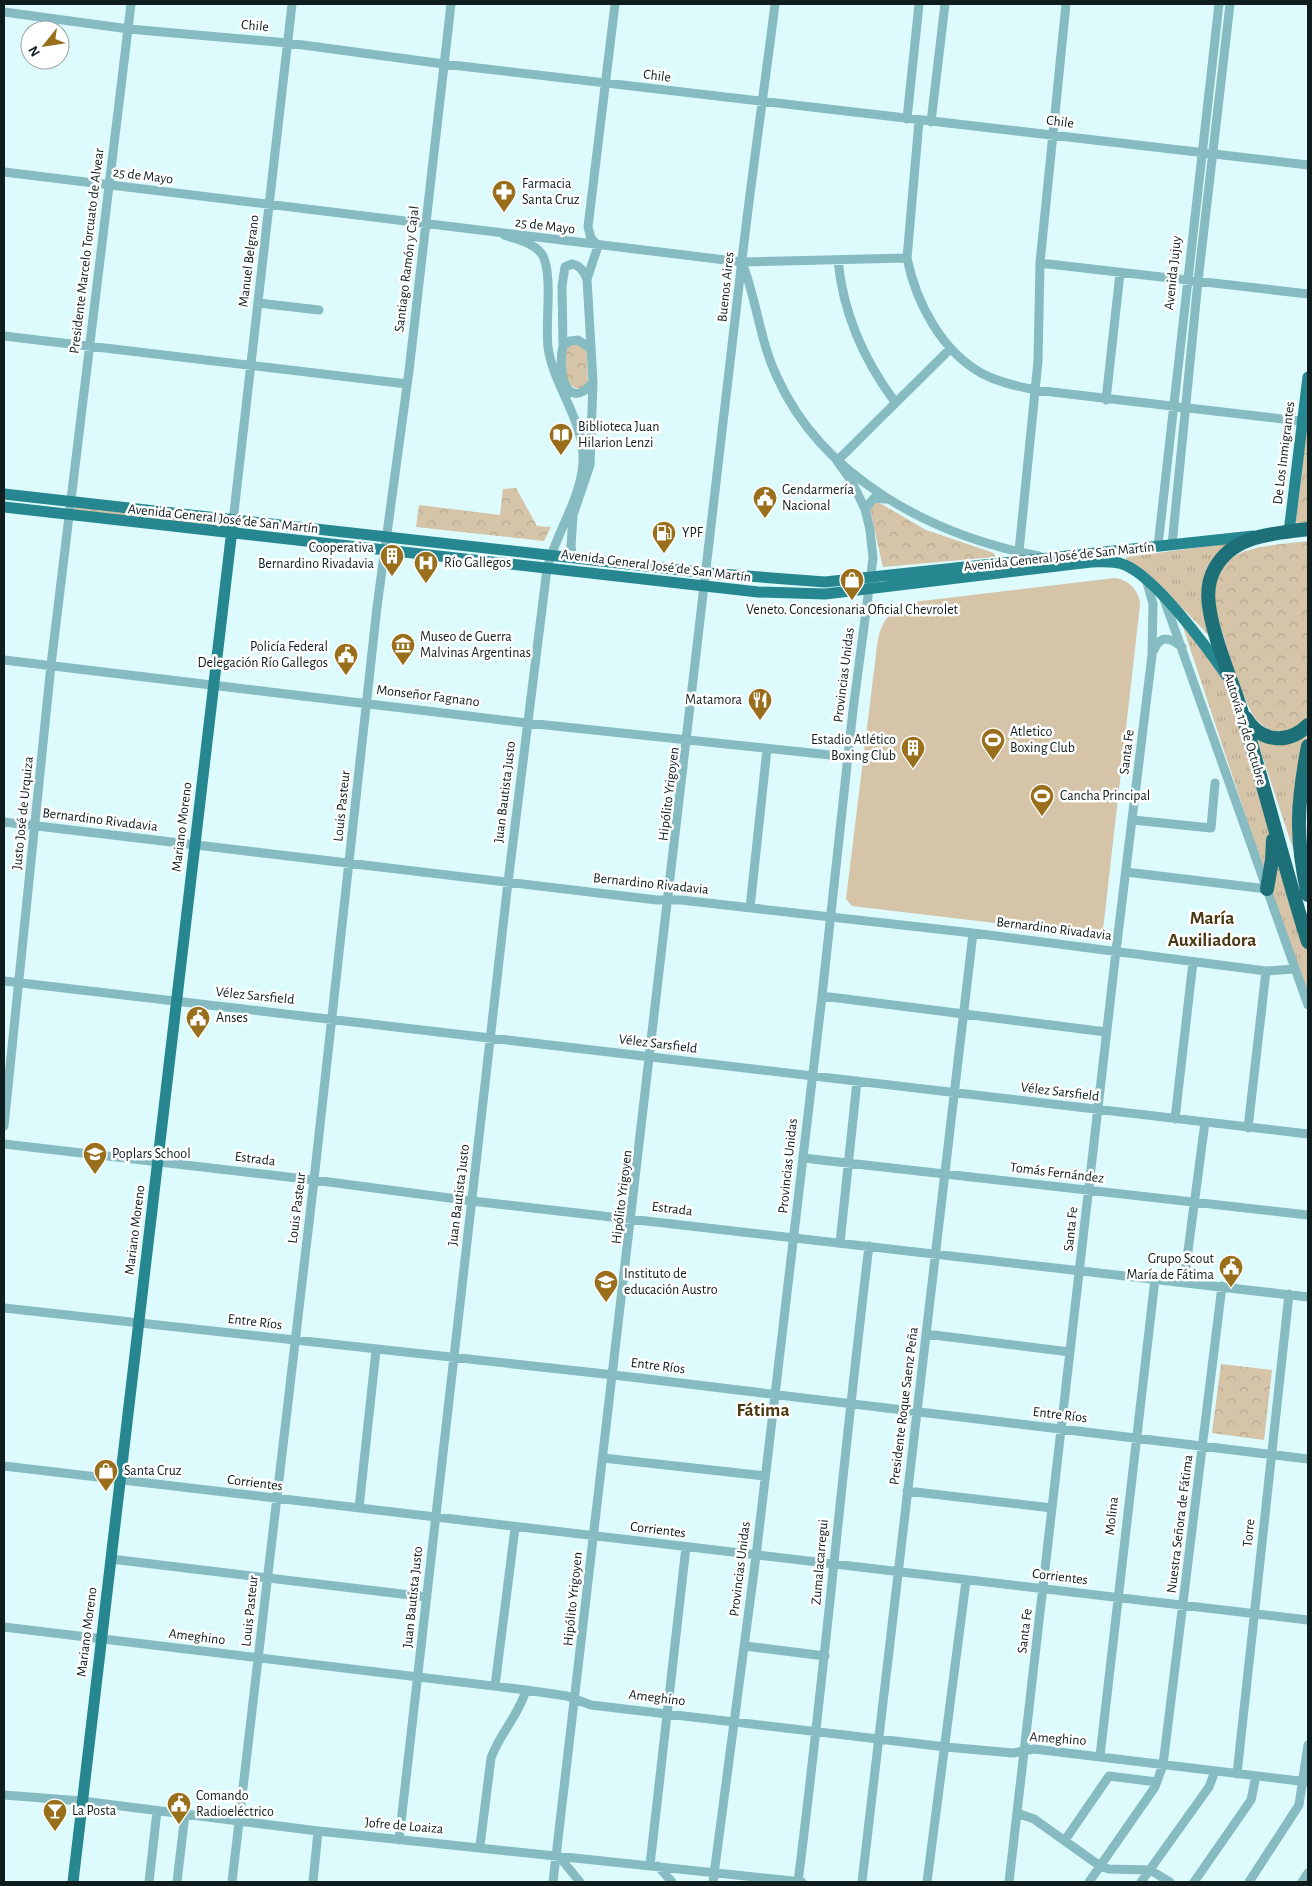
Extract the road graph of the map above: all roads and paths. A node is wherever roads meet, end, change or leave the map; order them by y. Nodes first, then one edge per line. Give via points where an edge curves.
1 (132, 4) edge
2 (292, 4) edge
3 (451, 4) edge
4 (615, 4) edge
5 (775, 4) edge
6 (918, 4) edge
7 (945, 4) edge
8 (1066, 4) edge
9 (1219, 4) edge
10 (1230, 4) edge
11 (4, 12) edge
12 (129, 29) junction
13 (288, 43) junction
14 (444, 64) junction
15 (606, 83) junction
16 (763, 102) junction
17 (907, 119) junction
18 (919, 121) junction
19 (931, 122) junction
20 (1052, 135) junction
21 (1201, 153) junction
22 (1213, 154) junction
23 (1308, 165) edge
24 (4, 172) edge
25 (109, 186) junction
26 (269, 205) junction
27 (427, 224) junction
28 (504, 235) junction
29 (598, 246) junction
30 (907, 258) junction
31 (838, 260) junction
32 (742, 262) junction
33 (1040, 263) junction
34 (1120, 273) junction
35 (587, 279) junction
36 (1186, 280) junction
37 (1198, 281) junction
38 (1308, 294) edge
39 (258, 303) junction
40 (319, 310) dead end
41 (4, 336) edge
42 (88, 346) junction
43 (563, 346) junction
44 (590, 348) junction
45 (950, 349) junction
46 (251, 364) junction
47 (1308, 377) edge
48 (593, 382) junction
49 (407, 384) junction
50 (562, 386) junction
51 (1035, 390) junction
52 (1106, 400) junction
53 (895, 402) junction
54 (1173, 408) junction
55 (1184, 409) junction
56 (591, 416) junction
57 (573, 418) junction
58 (1306, 422) edge
59 (591, 435) junction
60 (581, 437) junction
61 (587, 452) junction
62 (837, 461) junction
63 (4, 494) edge
64 (887, 499) junction
65 (70, 503) junction
66 (4, 507) edge
67 (865, 510) junction
68 (68, 516) junction
69 (233, 521) junction
70 (1308, 530) edge
71 (1291, 532) junction
72 (231, 534) junction
73 (1257, 536) junction
74 (386, 537) junction
75 (1172, 545) junction
76 (1158, 546) junction
77 (385, 550) junction
78 (551, 554) junction
79 (572, 556) junction
80 (1019, 557) junction
81 (547, 569) junction
82 (708, 573) junction
83 (1146, 579) junction
84 (870, 583) junction
85 (707, 587) junction
86 (1164, 598) junction
87 (1182, 647) junction
88 (1152, 655) junction
89 (4, 660) edge
90 (51, 665) junction
91 (1229, 680) junction
92 (214, 685) junction
93 (367, 703) junction
94 (1242, 711) junction
95 (527, 723) junction
96 (1308, 725) edge
97 (689, 741) junction
98 (1308, 746) edge
99 (767, 749) junction
100 (849, 757) junction
101 (1215, 783) dead end
102 (1271, 817) junction
103 (1132, 820) junction
104 (4, 822) edge
105 (35, 826) junction
106 (195, 845) junction
107 (349, 862) junction
108 (1126, 872) junction
109 (508, 882) junction
110 (1267, 889) junction
111 (1308, 895) edge
112 (669, 900) junction
113 (750, 908) junction
114 (831, 916) junction
115 (973, 933) junction
116 (1308, 942) edge
117 (1116, 951) junction
118 (1193, 962) junction
119 (1295, 969) junction
120 (1266, 971) junction
121 (4, 982) edge
122 (20, 984) junction
123 (822, 996) junction
124 (177, 1002) junction
125 (1308, 1005) edge
126 (963, 1014) junction
127 (332, 1019) junction
128 (1106, 1032) junction
129 (492, 1038) junction
130 (652, 1057) junction
131 (812, 1076) junction
132 (857, 1081) junction
133 (954, 1093) junction
134 (1097, 1111) junction
135 (1175, 1119) junction
136 (1205, 1122) junction
137 (4, 1126) edge
138 (1248, 1128) junction
139 (1308, 1134) edge
140 (4, 1144) edge
141 (803, 1158) junction
142 (158, 1162) junction
143 (849, 1163) junction
144 (945, 1173) junction
145 (314, 1180) junction
146 (1089, 1190) junction
147 (472, 1201) junction
148 (1195, 1202) junction
149 (1308, 1215) edge
150 (634, 1219) junction
151 (794, 1237) junction
152 (840, 1242) junction
153 (868, 1246) junction
154 (935, 1253) junction
155 (1080, 1270) junction
156 (1155, 1279) junction
157 (1184, 1281) junction
158 (1222, 1286) junction
159 (1289, 1294) junction
160 (1308, 1297) edge
161 (4, 1308) edge
162 (140, 1323) junction
163 (926, 1334) junction
164 (295, 1341) junction
165 (376, 1350) junction
166 (1070, 1352) junction
167 (455, 1358) junction
168 (614, 1375) junction
169 (775, 1394) junction
170 (850, 1404) junction
171 (917, 1412) junction
172 (1061, 1429) junction
173 (1134, 1438) junction
174 (1203, 1446) junction
175 (1272, 1454) junction
176 (603, 1458) junction
177 (1308, 1459) edge
178 (4, 1466) edge
179 (766, 1476) junction
180 (120, 1479) junction
181 (907, 1491) junction
182 (276, 1499) junction
183 (358, 1508) junction
184 (1052, 1508) junction
185 (436, 1517) junction
186 (516, 1528) junction
187 (594, 1536) junction
188 (686, 1547) junction
189 (756, 1556) junction
190 (111, 1559) junction
191 (832, 1565) junction
192 (898, 1573) junction
193 (267, 1578) junction
194 (966, 1581) junction
195 (1044, 1589) junction
196 (427, 1597) junction
197 (1117, 1598) junction
198 (1184, 1606) junction
199 (1254, 1614) junction
200 (1308, 1620) edge
201 (4, 1627) edge
202 (101, 1639) junction
203 (745, 1646) junction
204 (825, 1656) junction
205 (259, 1659) junction
206 (418, 1677) junction
207 (495, 1686) junction
208 (526, 1690) junction
209 (576, 1699) junction
210 (668, 1713) junction
211 (736, 1722) junction
212 (817, 1731) junction
213 (879, 1739) junction
214 (1308, 1745) edge
215 (946, 1747) junction
216 (1024, 1750) junction
217 (1100, 1756) junction
218 (1163, 1765) junction
219 (1215, 1771) junction
220 (1237, 1774) junction
221 (1256, 1776) junction
222 (1157, 1782) junction
223 (1306, 1782) edge
224 (4, 1794) edge
225 (82, 1801) junction
226 (157, 1811) junction
227 (1017, 1813) junction
228 (185, 1814) junction
229 (240, 1820) junction
230 (318, 1831) junction
231 (399, 1840) junction
232 (1065, 1840) junction
233 (480, 1846) junction
234 (557, 1854) junction
235 (654, 1865) junction
236 (1100, 1866) junction
237 (1150, 1870) junction
238 (1308, 1873) edge
239 (714, 1878) edge
240 (73, 1882) edge
241 (149, 1882) edge
242 (177, 1882) edge
243 (232, 1882) edge
244 (313, 1882) edge
245 (553, 1882) edge
246 (580, 1882) edge
247 (672, 1882) edge
248 (800, 1882) edge
249 (862, 1882) edge
250 (927, 1882) edge
251 (1009, 1882) edge
252 (1089, 1882) edge
253 (1141, 1882) edge
254 (1170, 1882) edge
255 (1194, 1882) edge
256 (1249, 1882) edge
257 (1302, 1882) edge

1 - 12 street, Presidente Marcelo Torcuato de Alvear
2 - 13 street, Manuel Belgrano
3 - 14 street, Santiago Ramón y Cajal
4 - 15 street
5 - 16 street, Buenos Aires
6 - 17 street
7 - 19 street
8 - 20 street
9 - 21 street, Avenida Jujuy
10 - 22 street, Avenida Jujuy
11 - 12 street, Chile
12 - 13 street, Chile
12 - 25 street, Presidente Marcelo Torcuato de Alvear
13 - 14 street, Chile
13 - 26 street, Manuel Belgrano
14 - 15 street, Chile
14 - 27 street, Santiago Ramón y Cajal
15 - 16 street, Chile
15 - 29 street via 588,226 591,238
16 - 17 street, Chile
16 - 32 street, Buenos Aires
17 - 18 street, Chile
18 - 19 street, Chile
18 - 30 street
19 - 20 street, Chile
20 - 21 street, Chile
20 - 33 street
21 - 22 street, Chile
21 - 36 street, Avenida Jujuy
22 - 23 street, Chile
22 - 37 street, Avenida Jujuy
24 - 25 street, 25 de Mayo
25 - 26 street, 25 de Mayo
25 - 42 street, Presidente Marcelo Torcuato de Alvear
26 - 27 street, 25 de Mayo
26 - 39 street, Manuel Belgrano
27 - 28 street, 25 de Mayo
27 - 49 street, Santiago Ramón y Cajal
28 - 29 street, 25 de Mayo
28 - 50 street via 533,246 543,258 548,347
29 - 32 street, 25 de Mayo
29 - 35 street
30 - 31 street, 25 de Mayo
30 - 45 street via 916,291
31 - 32 street, 25 de Mayo
31 - 53 street via 850,323 864,355
32 - 62 street via 762,340 777,378 806,423
32 - 82 street, Buenos Aires
33 - 34 street
33 - 51 street
34 - 36 street
34 - 52 street
35 - 43 street via 577,265 565,267 561,291
35 - 44 street
36 - 37 street
36 - 54 street, Avenida Jujuy
37 - 38 street
37 - 55 street, Avenida Jujuy
39 - 40 street
39 - 46 street, Manuel Belgrano
41 - 42 street
42 - 46 street
42 - 65 street, Presidente Marcelo Torcuato de Alvear
43 - 44 street via 578,340
43 - 50 street via 560,364
44 - 48 street
45 - 51 street via 985,375
45 - 53 street
46 - 49 street
46 - 69 street, Manuel Belgrano
47 - 58 main road, De Los Inmigrantes
48 - 50 street via 579,392
48 - 56 street
49 - 74 street, Santiago Ramón y Cajal
50 - 57 street
51 - 52 street
51 - 80 street
52 - 54 street
53 - 62 street
54 - 55 street
54 - 76 street, Avenida Jujuy
55 - 58 street
55 - 75 street, Avenida Jujuy
56 - 57 street
56 - 59 street
57 - 60 street
58 - 71 main road, De Los Inmigrantes
59 - 60 street
59 - 61 street
60 - 61 street
61 - 78 street, Juan Bautista Justo via 577,491
61 - 79 street via 588,477 574,515
62 - 64 street
62 - 67 street, Provincias Unidas via 852,482
63 - 65 main road, Avenida General José de San Martín
64 - 67 street via 874,498
64 - 80 street via 908,512
65 - 68 street, Justo José de Urquiza
65 - 69 main road, Avenida General José de San Martín
66 - 68 main road, Avenida General José de San Martín
67 - 84 street, Provincias Unidas via 872,543
68 - 72 main road, Avenida General José de San Martín
68 - 90 street, Justo José de Urquiza
69 - 72 main road, Mariano Moreno
69 - 74 main road, Avenida General José de San Martín
70 - 71 highway, Avenida General José de San Martín
71 - 73 highway, Avenida General José de San Martín
72 - 77 main road, Avenida General José de San Martín
72 - 92 main road, Mariano Moreno
73 - 75 main road, Avenida General José de San Martín
73 - 91 highway, Autovía 17 de Octubre via 1221,559 1208,586 1213,628
74 - 77 street, Louis Pasteur
74 - 78 main road, Avenida General José de San Martín
75 - 76 main road, Avenida General José de San Martín
76 - 80 main road, Avenida General José de San Martín via 1048,558
77 - 81 main road, Avenida General José de San Martín
77 - 93 street, Louis Pasteur
78 - 79 main road, Avenida General José de San Martín
78 - 81 street, Juan Bautista Justo
79 - 82 main road, Avenida General José de San Martín
80 - 84 main road, Avenida General José de San Martín
81 - 85 main road, Avenida General José de San Martín
81 - 95 street, Juan Bautista Justo
82 - 84 main road, Avenida General José de San Martín via 804,582
82 - 85 street, Hipólito Yrigoyen
83 - 84 main road, Avenida General José de San Martín via 1126,565 1107,561
83 - 86 main road, Avenida General José de San Martín
83 - 88 street, Santa Fe via 1153,604
84 - 85 main road, Avenida General José de San Martín via 805,594
84 - 100 street, Provincias Unidas
85 - 97 street, Hipólito Yrigoyen
86 - 87 street
86 - 91 main road, Avenida General José de San Martín via 1199,638
87 - 88 street via 1164,638 1157,643
87 - 110 street
88 - 103 street, Santa Fe
89 - 90 street, Monseñor Fagnano
90 - 92 street, Monseñor Fagnano
90 - 105 street, Justo José de Urquiza
91 - 94 highway, Autovía 17 de Octubre
92 - 93 street, Monseñor Fagnano
92 - 106 main road, Mariano Moreno
93 - 95 street, Monseñor Fagnano
93 - 107 street, Louis Pasteur
94 - 96 highway via 1254,729 1271,739 1283,739
94 - 102 highway, Autovía 17 de Octubre
95 - 97 street, Monseñor Fagnano
95 - 109 street, Juan Bautista Justo
97 - 99 street, Monseñor Fagnano
97 - 112 street, Hipólito Yrigoyen
98 - 111 highway via 1300,790 1298,833
99 - 100 street, Monseñor Fagnano
99 - 113 street
100 - 114 street, Provincias Unidas
101 - 103 street via 1210,828
102 - 110 highway via 1272,860
102 - 116 highway, Autovía 17 de Octubre
103 - 108 street, Santa Fe
104 - 105 street, Bernardino Rivadavia
105 - 106 street, Bernardino Rivadavia
105 - 122 street, Justo José de Urquiza
106 - 107 street, Bernardino Rivadavia
106 - 124 main road, Mariano Moreno
107 - 109 street, Bernardino Rivadavia
107 - 127 street, Louis Pasteur
108 - 110 street
108 - 117 street, Santa Fe
109 - 112 street, Bernardino Rivadavia
109 - 129 street, Juan Bautista Justo
110 - 119 street
112 - 113 street, Bernardino Rivadavia
112 - 130 street, Hipólito Yrigoyen
113 - 114 street, Bernardino Rivadavia
114 - 115 street, Bernardino Rivadavia
114 - 123 street, Provincias Unidas
115 - 117 street, Bernardino Rivadavia
115 - 126 street, Presidente Roque Saenz Peña
117 - 118 street, Bernardino Rivadavia
117 - 128 street, Santa Fe
118 - 120 street, Bernardino Rivadavia
118 - 135 street
119 - 120 street, Bernardino Rivadavia
119 - 125 street
120 - 138 street
121 - 122 street, Vélez Sarsfield
122 - 124 street, Vélez Sarsfield
122 - 137 street, Justo José de Urquiza
123 - 126 street
123 - 131 street, Provincias Unidas
124 - 127 street, Vélez Sarsfield
124 - 142 main road, Mariano Moreno
126 - 128 street
126 - 133 street, Presidente Roque Saenz Peña
127 - 129 street, Vélez Sarsfield
127 - 145 street, Louis Pasteur
128 - 134 street, Santa Fe
129 - 130 street, Vélez Sarsfield
129 - 147 street, Juan Bautista Justo
130 - 131 street, Vélez Sarsfield
130 - 150 street, Hipólito Yrigoyen
131 - 132 street, Vélez Sarsfield
131 - 141 street, Provincias Unidas
132 - 133 street, Vélez Sarsfield
132 - 143 street
133 - 134 street, Vélez Sarsfield
133 - 144 street, Presidente Roque Saenz Peña
134 - 135 street, Vélez Sarsfield
134 - 146 street, Santa Fe
135 - 136 street, Vélez Sarsfield
136 - 138 street, Vélez Sarsfield
136 - 148 street
138 - 139 street, Vélez Sarsfield
140 - 142 street, Estrada
141 - 143 street, Tomás Fernández
141 - 151 street, Provincias Unidas
142 - 145 street, Estrada
142 - 162 main road, Mariano Moreno
143 - 144 street, Tomás Fernández
143 - 152 street
144 - 146 street, Tomás Fernández
144 - 154 street, Presidente Roque Saenz Peña
145 - 147 street, Estrada
145 - 164 street, Louis Pasteur
146 - 148 street, Tomás Fernández
146 - 155 street, Santa Fe
147 - 150 street, Estrada
147 - 167 street, Juan Bautista Justo
148 - 149 street, Tomás Fernández
148 - 157 street
150 - 151 street, Estrada
150 - 168 street, Hipólito Yrigoyen
151 - 152 street, Estrada
151 - 169 street, Provincias Unidas
152 - 153 street, Estrada
153 - 154 street, Estrada
153 - 170 street, Zumalacarregui
154 - 155 street, Estrada
154 - 163 street, Presidente Roque Saenz Peña
155 - 156 street, Estrada
155 - 166 street, Santa Fe
156 - 157 street, Estrada
156 - 173 street, Molina
157 - 158 street, Estrada
158 - 159 street, Estrada
158 - 174 street, Nuestra Señora de Fátima
159 - 160 street, Estrada
159 - 175 street, Torre
161 - 162 street, Entre Ríos
162 - 164 street, Entre Ríos
162 - 180 main road, Mariano Moreno
163 - 166 street
163 - 171 street, Presidente Roque Saenz Peña
164 - 165 street, Entre Ríos
164 - 182 street, Louis Pasteur
165 - 167 street, Entre Ríos
165 - 183 street
166 - 172 street, Santa Fe
167 - 168 street, Entre Ríos
167 - 185 street, Juan Bautista Justo
168 - 169 street, Entre Ríos
168 - 176 street, Hipólito Yrigoyen
169 - 170 street, Entre Ríos
169 - 179 street, Provincias Unidas
170 - 171 street, Entre Ríos
170 - 191 street, Zumalacarregui
171 - 172 street, Entre Ríos
171 - 181 street, Presidente Roque Saenz Peña
172 - 173 street, Entre Ríos
172 - 184 street, Santa Fe
173 - 174 street, Entre Ríos
173 - 197 street, Molina
174 - 175 street, Entre Ríos
174 - 198 street, Nuestra Señora de Fátima
175 - 177 street, Entre Ríos
175 - 199 street, Torre
176 - 179 street
176 - 187 street, Hipólito Yrigoyen
178 - 180 street, Corrientes
179 - 189 street, Provincias Unidas
180 - 182 street, Corrientes
180 - 190 main road, Mariano Moreno
181 - 184 street
181 - 192 street, Presidente Roque Saenz Peña
182 - 183 street, Corrientes
182 - 193 street, Louis Pasteur
183 - 185 street, Corrientes
184 - 195 street, Santa Fe
185 - 186 street, Corrientes
185 - 196 street, Juan Bautista Justo
186 - 187 street, Corrientes
186 - 207 street
187 - 188 street, Corrientes
187 - 209 street, Hipólito Yrigoyen
188 - 189 street, Corrientes
188 - 210 street
189 - 191 street, Corrientes
189 - 203 street, Provincias Unidas
190 - 193 street
190 - 202 main road, Mariano Moreno
191 - 192 street, Corrientes
191 - 204 street, Zumalacarregui
192 - 194 street, Corrientes
192 - 213 street, Presidente Roque Saenz Peña
193 - 196 street
193 - 205 street, Louis Pasteur
194 - 195 street, Corrientes
194 - 215 street
195 - 197 street, Corrientes
195 - 216 street, Santa Fe
196 - 206 street, Juan Bautista Justo
197 - 198 street, Corrientes
197 - 217 street, Molina
198 - 199 street, Corrientes
198 - 218 street, Nuestra Señora de Fátima
199 - 200 street, Corrientes
199 - 220 street, Torre
201 - 202 street, Ameghino
202 - 205 street, Ameghino
202 - 225 main road, Mariano Moreno
203 - 204 street
203 - 211 street, Provincias Unidas
204 - 212 street, Zumalacarregui
205 - 206 street, Ameghino
205 - 229 street, Louis Pasteur
206 - 207 street, Ameghino
206 - 231 street, Juan Bautista Justo
207 - 208 street, Ameghino
208 - 209 street, Ameghino
208 - 233 street via 520,1709 491,1758
209 - 210 street, Ameghino via 591,1704
209 - 234 street, Hipólito Yrigoyen
210 - 211 street, Ameghino
210 - 235 street
211 - 212 street, Ameghino
211 - 239 street, Provincias Unidas
212 - 213 street, Ameghino
212 - 248 street, Zumalacarregui
213 - 215 street, Ameghino
213 - 249 street, Presidente Roque Saenz Peña
214 - 223 street
215 - 216 street, Ameghino via 1013,1753
215 - 250 street
216 - 217 street, Ameghino
216 - 227 street, Santa Fe
217 - 218 street, Ameghino
218 - 219 street, Ameghino
218 - 222 street, Nuestra Señora de Fátima
219 - 220 street, Ameghino
219 - 237 street via 1209,1787
220 - 221 street, Ameghino
221 - 223 street, Ameghino
221 - 255 street via 1251,1800
222 - 232 street via 1109,1776
222 - 236 street, Nuestra Señora de Fátima
223 - 256 street via 1299,1806
224 - 225 street, Jofre de Loaiza
225 - 226 street, Jofre de Loaiza
225 - 240 main road, Mariano Moreno
226 - 228 street, Jofre de Loaiza
226 - 241 street
227 - 232 street via 1034,1819
227 - 251 street, Santa Fe
228 - 229 street, Jofre de Loaiza
228 - 242 street
229 - 230 street, Jofre de Loaiza
229 - 243 street, Louis Pasteur
230 - 231 street, Jofre de Loaiza
230 - 244 street
231 - 233 street, Jofre de Loaiza
232 - 236 street
233 - 234 street, Jofre de Loaiza
234 - 235 street, Jofre de Loaiza
234 - 245 street, Hipólito Yrigoyen
234 - 246 street
235 - 239 street, Jofre de Loaiza
235 - 247 street
236 - 237 street
236 - 252 street, Nuestra Señora de Fátima
237 - 253 street
237 - 254 street
238 - 257 street
239 - 248 street, Jofre de Loaiza

